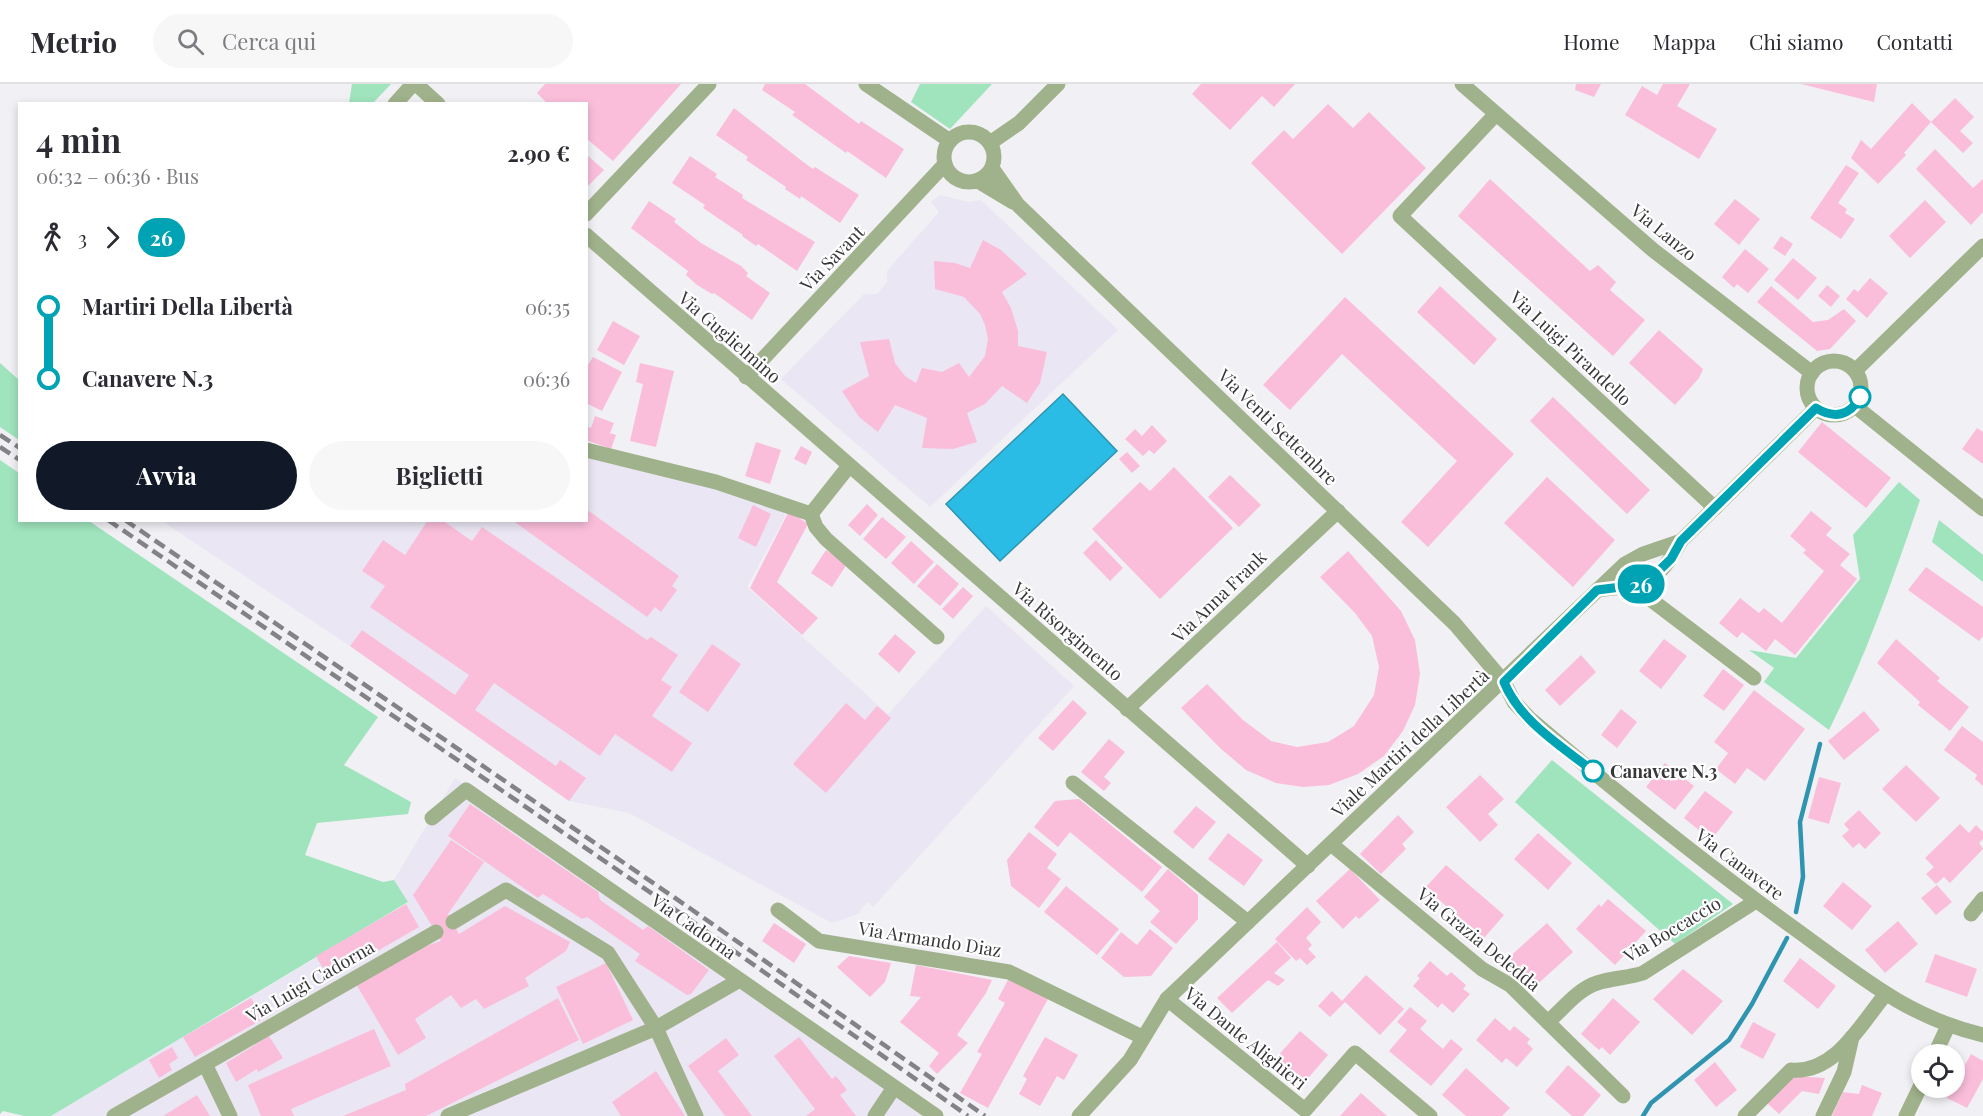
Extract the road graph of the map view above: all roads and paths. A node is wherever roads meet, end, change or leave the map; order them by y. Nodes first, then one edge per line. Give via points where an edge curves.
1 (415, 84) edge
2 (709, 84) edge
3 (866, 84) edge
4 (1058, 84) edge
5 (1462, 84) edge
6 (397, 102) edge
7 (436, 102) edge
8 (1495, 115) junction
9 (950, 141) junction
10 (990, 143) junction
11 (945, 164) junction
12 (992, 168) junction
13 (978, 181) junction
14 (1018, 206) junction
15 (588, 212) edge
16 (588, 237) edge
17 (1983, 246) edge
18 (1855, 371) junction
19 (1812, 374) junction
20 (746, 377) junction
21 (1855, 406) junction
22 (1816, 408) junction
23 (588, 450) edge
24 (849, 466) junction
25 (1715, 508) junction
26 (1983, 509) edge
27 (1338, 511) junction
28 (811, 514) junction
29 (1681, 541) junction
30 (1633, 586) junction
31 (1597, 590) junction
32 (937, 637) dead end
33 (1754, 678) dead end
34 (1504, 682) junction
35 (1127, 709) junction
36 (1073, 783) dead end
37 (432, 818) dead end
38 (1331, 844) junction
39 (1308, 866) junction
40 (1983, 899) edge
41 (1756, 901) junction
42 (778, 910) dead end
43 (1971, 914) dead end
44 (453, 922) dead end
45 (1248, 922) junction
46 (435, 932) dead end
47 (738, 981) junction
48 (1885, 995) junction
49 (1167, 999) junction
50 (1548, 1022) junction
51 (1948, 1026) junction
52 (656, 1028) junction
53 (1983, 1035) edge
54 (1142, 1037) junction
55 (1852, 1037) junction
56 (1940, 1044) edge
57 (205, 1064) junction
58 (893, 1089) junction
59 (1623, 1096) dead end
60 (1915, 1098) edge
61 (114, 1116) edge
62 (230, 1116) edge
63 (448, 1116) edge
64 (696, 1116) edge
65 (875, 1116) edge
66 (936, 1116) edge
67 (1078, 1116) edge
68 (1430, 1116) edge
69 (1745, 1116) edge
70 (1823, 1116) edge
71 (1906, 1116) edge

1 - 6 street
1 - 7 street
2 - 15 street
3 - 9 street
4 - 10 street via 1019,123
5 - 8 street, Via Lanzo
8 - 19 street, Via Lanzo via 1653,249
8 - 25 street, Via Luigi Pirandello via 1400,216
9 - 10 street via 970,132
9 - 11 street via 945,148
10 - 12 street via 994,150
11 - 13 street via 954,178
11 - 20 street, Via Savant
12 - 13 street
12 - 14 street, Via Venti Settembre
13 - 14 street, Via Venti Settembre
14 - 27 street, Via Venti Settembre
16 - 20 street, Via Guglielmino
17 - 18 street
18 - 19 street via 1833,362 1818,367
18 - 21 street via 1861,388
19 - 22 street via 1808,396
20 - 24 street, Via Guglielmino
21 - 22 street via 1836,415
21 - 26 street
22 - 25 street, Viale Martiri della Libertà
23 - 28 street via 716,482
24 - 28 street
24 - 35 street, Via Risorgimento
25 - 29 street, Viale Martiri della Libertà
27 - 34 street, Via Venti Settembre via 1455,624
27 - 35 street, Via Anna Frank
28 - 32 street via 826,539
29 - 30 street, Viale Martiri della Libertà via 1671,559 1645,584
29 - 31 street, Viale Martiri della Libertà via 1625,564
30 - 31 street, Viale Martiri della Libertà
30 - 33 street
31 - 34 street, Viale Martiri della Libertà
34 - 38 street, Viale Martiri della Libertà
34 - 41 street, Via Canavere via 1514,702 1536,725
35 - 39 street, Via Risorgimento
36 - 45 street
37 - 47 street, Via Cadorna via 466,790
38 - 39 street, Viale Martiri della Libertà
38 - 50 street, Via Grazia Deledda via 1482,969 1510,985
39 - 45 street, Viale Martiri della Libertà
40 - 43 street
41 - 48 street, Via Canavere
41 - 50 street, Via Boccaccio via 1643,973 1585,988
42 - 54 street, Via Armando Diaz via 819,941 1009,972
44 - 52 street via 506,890 608,953
45 - 49 street, Viale Martiri della Libertà
46 - 57 street, Via Luigi Cadorna
47 - 52 street
47 - 58 street, Via Cadorna
48 - 51 street, Via Canavere
48 - 55 street
49 - 54 street, Viale Martiri della Libertà
49 - 68 street, Via Dante Alighieri via 1305,1110 1355,1053
50 - 59 street, Via Grazia Deledda
51 - 53 street, Via Canavere
51 - 56 street
52 - 63 street
52 - 64 street
54 - 67 street, Viale Martiri della Libertà via 1130,1060
55 - 69 street via 1829,1061 1805,1071 1791,1071
55 - 70 street via 1844,1072
57 - 61 street, Via Luigi Cadorna
57 - 62 street
58 - 65 street
58 - 66 street, Via Cadorna
60 - 71 street

